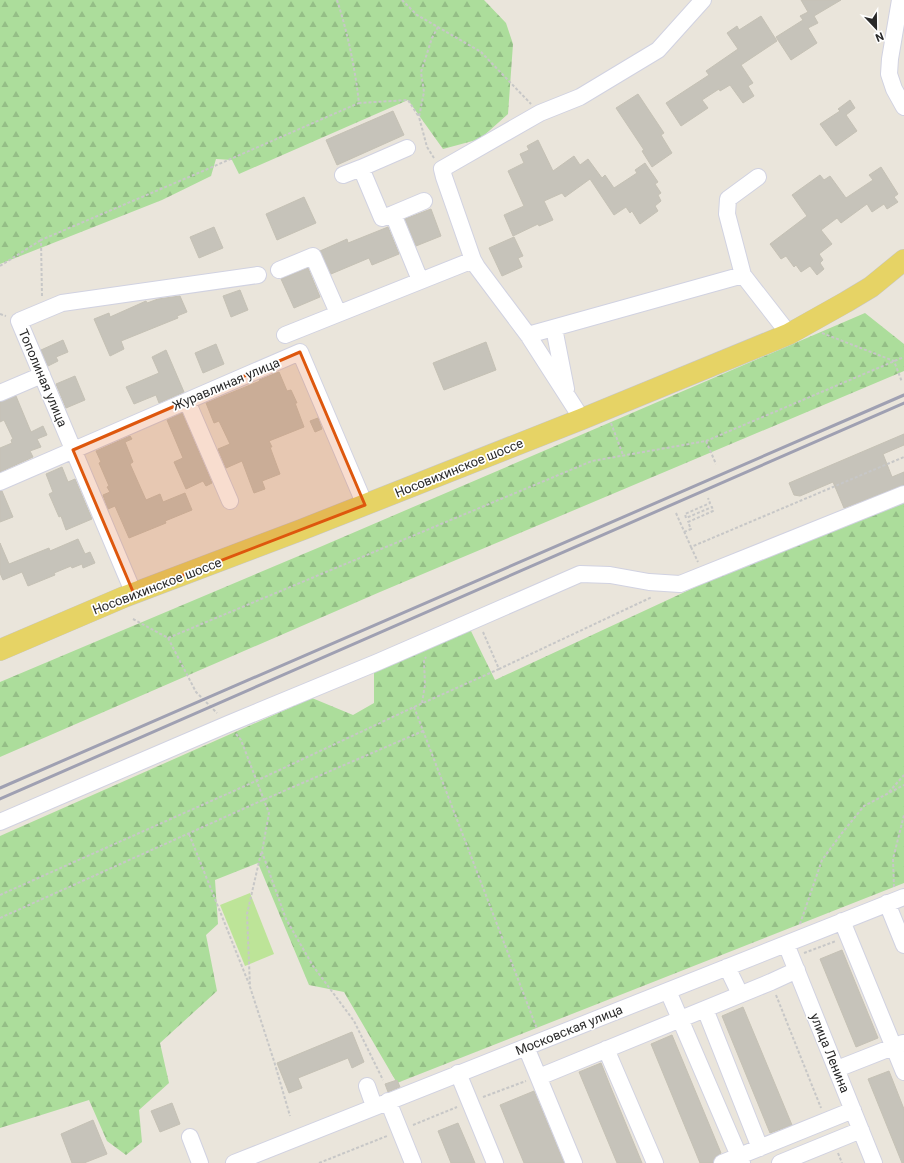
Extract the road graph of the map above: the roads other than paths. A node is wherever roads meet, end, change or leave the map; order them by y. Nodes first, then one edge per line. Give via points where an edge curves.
1 (703, 0) edge
2 (900, 0) edge
3 (904, 107) edge
4 (407, 148) dead end
5 (361, 168) junction
6 (343, 175) dead end
7 (758, 177) dead end
8 (424, 201) dead end
9 (393, 214) junction
10 (473, 260) junction
11 (904, 260) edge
12 (279, 270) dead end
13 (258, 275) dead end
14 (743, 275) junction
15 (420, 280) junction
16 (338, 313) junction
17 (554, 328) junction
18 (797, 330) junction
19 (285, 335) dead end
20 (528, 336) junction
21 (42, 376) junction
22 (0, 393) edge
23 (567, 396) junction
24 (187, 401) junction
25 (582, 419) junction
26 (73, 450) junction
27 (0, 482) edge
28 (904, 494) edge
29 (230, 502) dead end
30 (365, 505) junction
31 (134, 594) junction
32 (0, 650) edge
33 (0, 822) edge
34 (895, 900) edge
35 (842, 921) junction
36 (791, 942) junction
37 (904, 945) edge
38 (727, 967) junction
39 (797, 970) junction
40 (668, 990) junction
41 (740, 994) junction
42 (705, 1009) junction
43 (681, 1019) junction
44 (534, 1044) junction
45 (899, 1044) edge
46 (606, 1049) junction
47 (837, 1069) junction
48 (904, 1072) edge
49 (458, 1073) junction
50 (539, 1077) junction
51 (367, 1086) dead end
52 (381, 1104) junction
53 (853, 1110) junction
54 (861, 1130) junction
55 (190, 1137) dead end
56 (760, 1148) junction
57 (741, 1160) edge
58 (200, 1163) edge
59 (234, 1163) edge
60 (413, 1163) edge
61 (495, 1163) edge
62 (574, 1163) edge
63 (655, 1163) edge
64 (722, 1163) edge
65 (780, 1163) edge
66 (874, 1163) edge

1 - 10 street via 658,50 580,97 540,113 442,169
2 - 3 street via 889,74
4 - 5 street
5 - 6 street
5 - 9 street via 382,218
7 - 14 street via 728,199 727,214
8 - 9 street
9 - 15 street
10 - 15 street
10 - 20 street
11 - 18 main road, Носовихинское шоссе via 871,286
12 - 16 street via 313,256
13 - 21 street, Тополиная улица via 62,303 19,320
14 - 17 street
14 - 18 street
15 - 16 street
16 - 19 street
17 - 20 street
17 - 23 street
18 - 25 main road, Носовихинское шоссе
20 - 23 street
21 - 22 street
21 - 26 street, Тополиная улица
23 - 25 street
24 - 26 street, Журавлиная улица
24 - 29 street
24 - 30 street, Журавлиная улица via 300,352
25 - 30 main road, Носовихинское шоссе
26 - 27 street, Журавлиная улица
26 - 31 street, Тополиная улица
28 - 33 street via 680,584 580,574
30 - 31 main road, Носовихинское шоссе
31 - 32 main road, Носовихинское шоссе
34 - 35 street, Московская улица
34 - 37 street
35 - 36 street, Московская улица
35 - 45 street
36 - 38 street, Московская улица
36 - 39 street, улица Ленина
38 - 40 street, Московская улица
38 - 41 street
39 - 41 street
39 - 47 street, улица Ленина
40 - 43 street
40 - 44 street, Московская улица
41 - 42 street
42 - 43 street
42 - 56 street
43 - 46 street
43 - 57 street
44 - 49 street, Московская улица
44 - 50 street
45 - 47 street
45 - 48 street
46 - 50 street
46 - 63 street
47 - 53 street, улица Ленина
49 - 52 street, Московская улица
49 - 61 street
50 - 62 street
51 - 52 street
52 - 59 street, Московская улица
52 - 60 street via 400,1130
53 - 54 street, улица Ленина
53 - 56 street
54 - 65 street
54 - 66 street, улица Ленина
55 - 58 street
56 - 57 street
57 - 64 street

